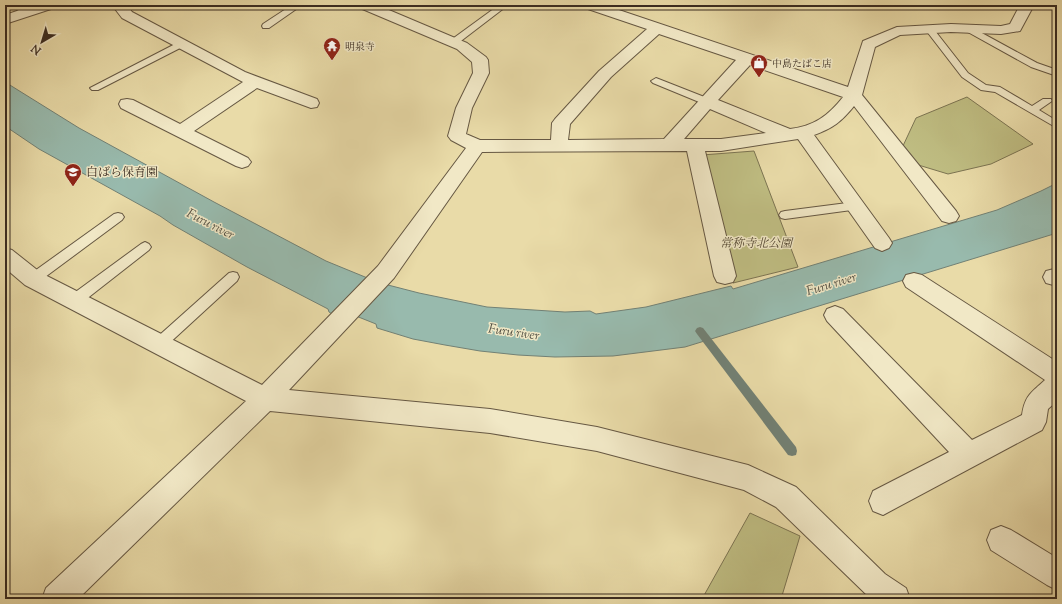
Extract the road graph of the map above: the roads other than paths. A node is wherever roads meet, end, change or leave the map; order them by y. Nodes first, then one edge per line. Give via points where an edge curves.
1 (49, 5) edge
2 (119, 5) edge
3 (298, 5) edge
4 (365, 5) edge
5 (401, 5) edge
6 (504, 5) edge
7 (590, 5) edge
8 (1028, 5) edge
9 (24, 8) edge
10 (387, 14) junction
11 (5, 20) edge
12 (266, 26) dead end
13 (657, 28) junction
14 (969, 28) junction
15 (929, 29) junction
16 (454, 42) junction
17 (181, 44) junction
18 (747, 58) junction
19 (1057, 73) edge
20 (256, 81) junction
21 (656, 81) dead end
22 (95, 88) dead end
23 (854, 95) junction
24 (1047, 101) dead end
25 (708, 102) junction
26 (311, 103) dead end
27 (127, 104) dead end
28 (1032, 110) junction
29 (1057, 125) edge
30 (182, 131) junction
31 (796, 134) junction
32 (559, 145) junction
33 (669, 145) junction
34 (695, 145) junction
35 (477, 146) junction
36 (242, 162) dead end
37 (855, 206) junction
38 (785, 215) dead end
39 (949, 216) dead end
40 (118, 217) dead end
41 (882, 243) dead end
42 (145, 247) dead end
43 (5, 256) edge
44 (725, 276) dead end
45 (233, 277) dead end
46 (33, 279) junction
47 (914, 281) dead end
48 (75, 300) junction
49 (835, 314) dead end
50 (159, 344) junction
51 (1057, 375) edge
52 (1057, 385) edge
53 (266, 399) junction
54 (970, 456) junction
55 (883, 501) dead end
56 (1001, 540) dead end
57 (1057, 575) edge
58 (57, 599) edge
59 (895, 599) edge

1 - 9 street
2 - 17 street via 127,15
3 - 12 lane
4 - 10 street
5 - 10 street
6 - 16 lane
7 - 13 street
8 - 14 street via 1014,28
9 - 11 street
10 - 16 street
13 - 18 street
13 - 32 street via 605,74 561,122
14 - 15 street
14 - 19 lane via 1034,65
15 - 23 street via 897,31 868,44
15 - 28 lane via 965,75 984,88 998,89
16 - 35 street via 480,60 481,73 464,108 457,136
17 - 20 street via 239,75
17 - 22 lane
18 - 23 street
18 - 25 street
20 - 26 street
20 - 30 street
21 - 25 lane
23 - 31 street via 826,124
23 - 39 street
24 - 28 lane
25 - 31 street
25 - 33 street
27 - 30 street
28 - 29 lane
30 - 36 street
31 - 34 street via 721,145
31 - 37 street
32 - 33 street
32 - 35 street
33 - 34 street
34 - 44 street
35 - 53 street via 386,272
37 - 38 lane
37 - 41 street
40 - 46 lane
42 - 48 lane
43 - 46 street
45 - 50 lane
46 - 48 street
47 - 51 street
48 - 50 street
49 - 54 street
50 - 53 street
52 - 54 street via 1036,404 1033,422
53 - 58 street
53 - 59 street via 490,420 597,439 748,478 786,497 875,584
54 - 55 street
56 - 57 street

